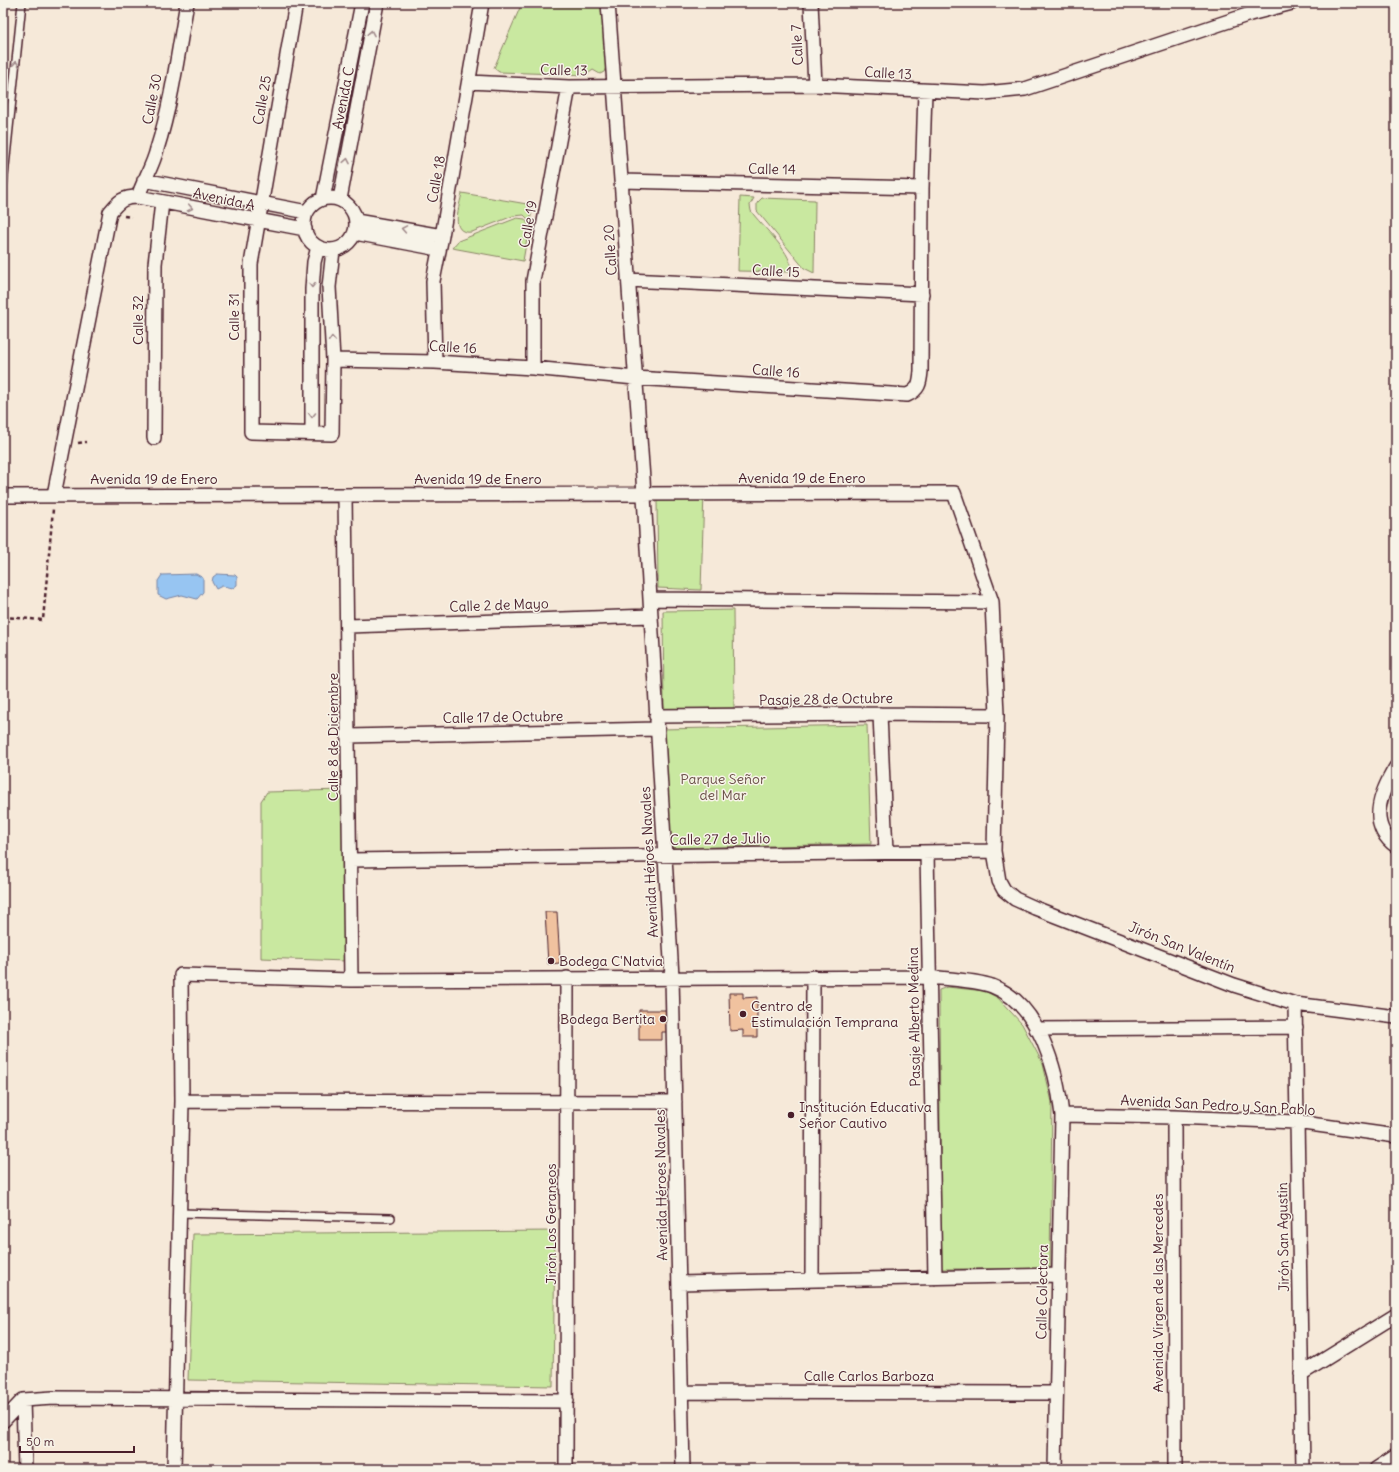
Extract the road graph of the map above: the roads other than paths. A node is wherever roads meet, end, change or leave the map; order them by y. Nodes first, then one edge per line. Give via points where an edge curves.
1 (22, 3) edge
2 (186, 3) edge
3 (296, 3) edge
4 (362, 3) edge
5 (377, 3) edge
6 (482, 3) edge
7 (608, 3) edge
8 (811, 3) edge
9 (1292, 3) edge
10 (1248, 9) edge
11 (469, 82) junction
12 (815, 85) junction
13 (614, 86) junction
14 (569, 87) junction
15 (925, 91) junction
16 (144, 180) junction
17 (621, 182) junction
18 (3, 186) edge
19 (922, 188) junction
20 (138, 197) junction
21 (323, 199) junction
22 (340, 200) junction
23 (162, 202) junction
24 (260, 203) junction
25 (307, 212) junction
26 (257, 222) junction
27 (356, 227) junction
28 (305, 229) junction
29 (442, 236) junction
30 (318, 247) junction
31 (439, 249) junction
32 (333, 250) junction
33 (628, 280) junction
34 (922, 294) junction
35 (333, 360) junction
36 (435, 362) junction
37 (533, 368) junction
38 (635, 378) junction
39 (312, 432) junction
40 (154, 438) dead end
41 (954, 493) joint
42 (643, 494) junction
43 (54, 495) junction
44 (345, 495) junction
45 (3, 496) edge
46 (650, 599) junction
47 (992, 602) junction
48 (651, 616) junction
49 (348, 626) junction
50 (880, 714) junction
51 (997, 715) junction
52 (657, 723) junction
53 (349, 736) junction
54 (1396, 767) edge
55 (1396, 846) edge
56 (994, 851) junction
57 (886, 852) junction
58 (927, 852) junction
59 (665, 856) junction
60 (350, 860) junction
61 (672, 977) junction
62 (813, 977) junction
63 (929, 977) junction
64 (567, 978) junction
65 (351, 980) junction
66 (1295, 1004) junction
67 (1396, 1016) edge
68 (1296, 1027) junction
69 (1036, 1028) junction
70 (182, 1101) junction
71 (567, 1102) junction
72 (675, 1102) junction
73 (1062, 1115) junction
74 (1174, 1117) junction
75 (1296, 1122) junction
76 (1396, 1136) edge
77 (179, 1213) junction
78 (391, 1218) dead end
79 (1059, 1275) junction
80 (935, 1278) junction
81 (812, 1280) junction
82 (679, 1283) junction
83 (1396, 1315) edge
84 (1301, 1374) junction
85 (682, 1392) junction
86 (1056, 1393) junction
87 (175, 1398) junction
88 (23, 1400) junction
89 (567, 1401) junction
90 (3, 1421) edge
91 (1396, 1456) edge
92 (25, 1469) edge
93 (174, 1469) edge
94 (566, 1469) edge
95 (683, 1469) edge
96 (1055, 1469) edge
97 (1174, 1469) edge
98 (1303, 1469) edge
99 (1376, 1469) edge

18 -> 1 lane
2 - 16 street, Calle 30 via 165,121 157,152
3 - 24 street, Calle 25
4 - 21 street, Avenida C
22 -> 5 street, Avenida C
6 - 11 street, Calle 18
7 - 13 street, Calle 20
8 - 12 street, Calle 7
9 - 10 street, Calle 13
10 - 15 street, Calle 13 via 1025,89 986,93
11 - 14 street, Calle 13
11 - 29 street, Calle 18
12 - 13 street, Calle 13
12 - 15 street, Calle 13
13 - 14 street, Calle 13
13 - 17 street, Calle 20
14 - 37 street, Calle 19 via 533,281
15 - 19 street, Calle 16
16 - 20 street, Calle 30
16 - 24 street, Avenida A
17 - 19 street, Calle 14
17 - 33 street, Calle 20
19 - 34 street, Calle 16
20 - 23 street, Avenida A
20 - 43 street via 127,197 117,203 110,212
21 - 22 street
21 - 25 street via 311,206
22 - 27 street via 351,208
23 -> 26 street, Avenida A
23 - 40 street, Calle 32 via 155,264
24 - 25 street, Avenida A
24 - 26 street, Calle 31
25 - 28 street
26 - 28 street, Avenida A
26 - 39 street, Calle 31 via 250,279 252,432
29 -> 27 street
27 - 31 street
27 - 32 street via 347,245
28 - 30 street via 307,236
29 - 31 street, Calle 18
30 - 32 street
30 -> 39 street via 312,289
31 - 36 street, Calle 18 via 433,281
35 -> 32 street via 329,287
33 - 34 street, Calle 15
33 - 38 street, Calle 20
34 - 38 street, Calle 16 via 920,384 915,392 907,395
35 - 36 street, Calle 16
35 - 39 street via 332,434
36 - 37 street, Calle 16
37 - 38 street, Calle 16
38 - 42 street, Calle 20
41 - 42 street, Avenida 19 de Enero
41 - 47 street, Jirón San Valentín
42 - 44 street, Avenida 19 de Enero
42 - 46 street, Avenida Héroes Navales
43 - 44 street, Avenida 19 de Enero
43 - 45 street, Avenida 19 de Enero
44 - 49 street, Calle 8 de Diciembre
46 - 47 street
46 - 48 street, Avenida Héroes Navales
47 - 51 street, Jirón San Valentín
48 - 49 street, Calle 2 de Mayo
48 - 52 street, Avenida Héroes Navales
49 - 53 street, Calle 8 de Diciembre
50 - 51 street, Pasaje 28 de Octubre
50 - 52 street, Pasaje 28 de Octubre
50 - 57 street
51 - 56 street, Jirón San Valentín
52 - 53 street, Calle 17 de Octubre
52 - 59 street, Avenida Héroes Navales
53 - 60 street, Calle 8 de Diciembre
54 - 55 street via 1384,791 1378,819 1387,839
56 - 58 street, Calle 27 de Julio
56 - 66 street, Jirón San Valentín via 999,882 1015,899 1234,985
57 - 58 street, Calle 27 de Julio
57 - 59 street, Calle 27 de Julio
58 - 63 street, Pasaje Alberto Medina
59 - 60 street, Calle 27 de Julio
59 - 61 street, Avenida Héroes Navales
60 - 65 street, Calle 8 de Diciembre
61 - 62 street, Calle Colectora
61 - 64 street, Calle Colectora
61 - 72 street, Avenida Héroes Navales
62 - 63 street, Calle Colectora
62 - 81 street
63 - 69 street, Calle Colectora via 1002,990 1025,1011
63 - 80 street, Pasaje Alberto Medina
64 - 65 street, Calle Colectora
64 - 71 street, Jirón Los Geraneos
65 - 70 street, Calle Colectora via 181,974
66 - 67 street, Jirón San Valentín
66 - 68 street, Jirón San Agustin
68 - 69 street
68 - 75 street, Jirón San Agustin
69 - 73 street, Calle Colectora via 1053,1066
70 - 71 street
70 - 77 street
71 - 72 street
71 - 89 street, Jirón Los Geraneos
72 - 82 street, Avenida Héroes Navales
73 - 74 street, Avenida San Pedro y San Pablo
73 - 79 street, Calle Colectora
74 - 75 street, Avenida San Pedro y San Pablo
74 - 97 street, Avenida Virgen de las Mercedes
75 - 76 street, Avenida San Pedro y San Pablo
75 - 84 street, Jirón San Agustin
77 - 78 lane
77 - 87 street
79 - 80 street
79 - 86 street, Calle Colectora
80 - 81 street
81 - 82 street
82 - 85 street, Avenida Héroes Navales
83 - 84 street
84 - 98 street, Jirón San Agustin
85 - 86 street, Calle Carlos Barboza
85 - 95 street, Avenida Héroes Navales
86 - 96 street, Calle Colectora
87 - 88 street
87 - 89 street
87 - 93 street
88 - 90 street
88 - 92 street
89 - 94 street, Jirón Los Geraneos
91 - 99 street

